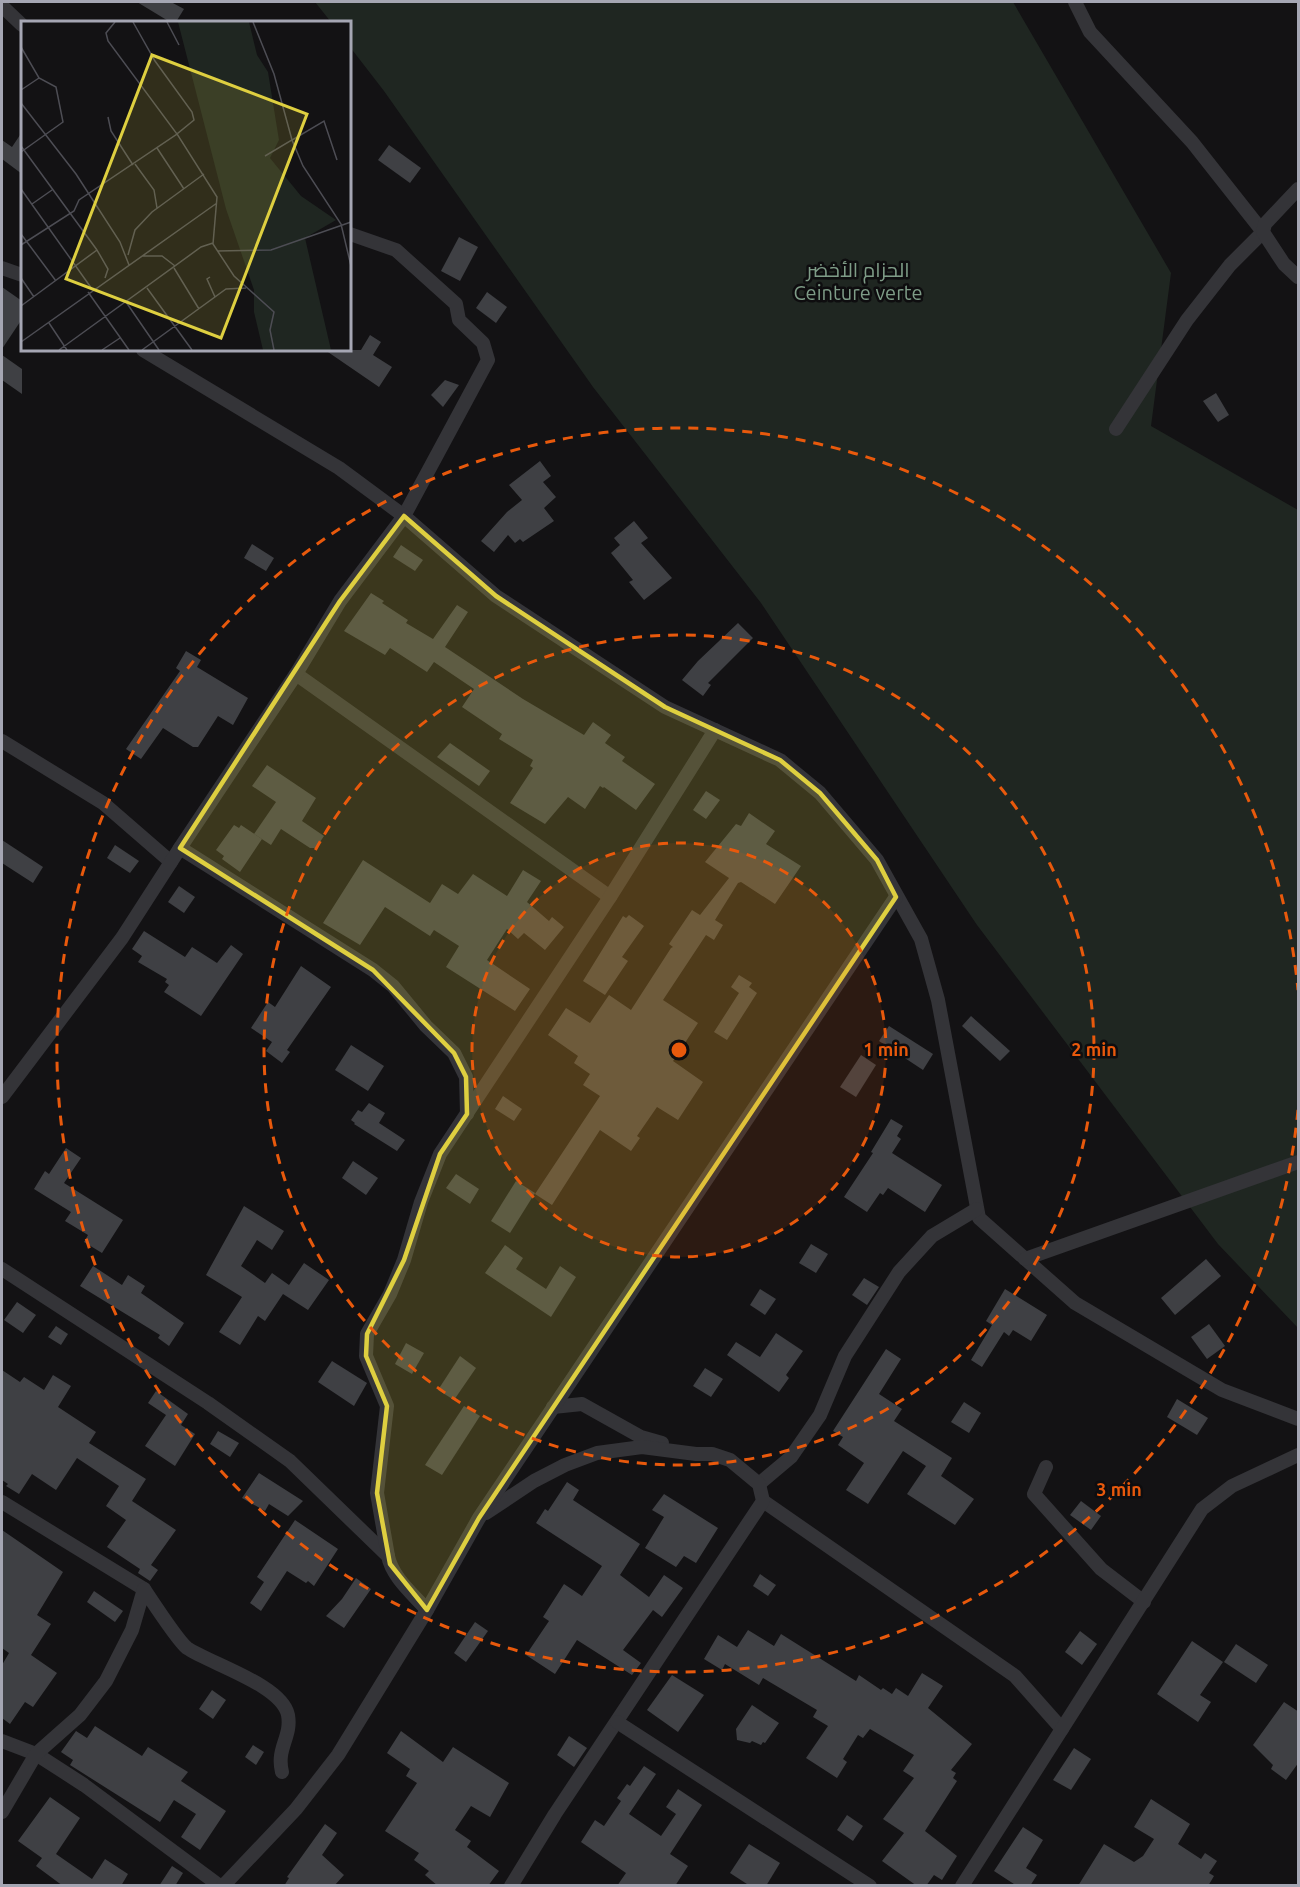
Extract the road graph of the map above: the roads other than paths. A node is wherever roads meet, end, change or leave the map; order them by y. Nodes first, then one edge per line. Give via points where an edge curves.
1 (1075, 2) edge
2 (2, 6) edge
3 (21, 24) edge
4 (1299, 189) edge
5 (1263, 232) junction
6 (351, 234) edge
7 (2, 268) edge
8 (21, 275) edge
9 (1299, 277) edge
10 (145, 351) edge
11 (1116, 429) dead end
12 (404, 516) junction
13 (296, 674) junction
14 (715, 730) junction
15 (2, 741) edge
16 (180, 848) junction
17 (171, 862) junction
18 (610, 897) junction
19 (896, 897) junction
20 (2, 1097) edge
21 (467, 1114) junction
22 (1299, 1162) edge
23 (977, 1209) junction
24 (1026, 1259) junction
25 (2, 1269) edge
26 (553, 1407) junction
27 (1299, 1419) edge
28 (696, 1454) junction
29 (1299, 1455) edge
30 (1046, 1467) dead end
31 (759, 1484) junction
32 (763, 1501) junction
33 (2, 1502) edge
34 (479, 1518) junction
35 (388, 1556) junction
36 (144, 1589) junction
37 (1144, 1602) junction
38 (427, 1610) junction
39 (616, 1722) junction
40 (1062, 1729) junction
41 (2, 1741) edge
42 (36, 1755) junction
43 (282, 1772) dead end
44 (2, 1812) edge
45 (222, 1886) edge
46 (511, 1886) edge
47 (870, 1886) edge
48 (962, 1886) edge

1 - 5 street via 1090,32 1192,142
2 - 3 street
4 - 5 street via 1265,224
5 - 9 street via 1284,264
5 - 11 street via 1187,320
6 - 12 street via 396,250 456,304 459,320 483,343 488,360
7 - 8 street
10 - 12 street via 339,468
12 - 13 street via 339,601
12 - 14 street via 496,596 665,707
13 - 16 street
13 - 18 street
14 - 18 street
14 - 19 street via 780,760 820,793 877,860
15 - 17 street via 103,803
16 - 17 street
16 - 21 street via 374,970 393,986 453,1053 466,1077
17 - 20 street via 122,938
18 - 21 street
19 - 23 street via 921,939 938,1000
19 - 26 street
21 - 35 street via 441,1154 421,1202 404,1260 367,1334 366,1356 387,1406 377,1493
22 - 24 street
23 - 24 street via 979,1218
23 - 31 street via 932,1236 899,1272 845,1356 819,1415 791,1457
24 - 27 street via 1075,1303 1222,1390
25 - 35 street via 290,1461
26 - 28 street via 582,1404 641,1437
26 - 34 street
28 - 31 street via 730,1460
28 - 34 street via 642,1447 597,1453 564,1464
29 - 37 street via 1232,1486 1202,1509
30 - 37 street via 1034,1494 1101,1569
31 - 32 street
32 - 39 street
32 - 40 street via 1015,1676
33 - 36 street
34 - 38 street
35 - 38 street via 398,1577
36 - 42 street via 132,1630 106,1681 80,1715
36 - 43 street via 186,1647 277,1695 288,1714 287,1739 281,1746 279,1761
37 - 40 street
38 - 45 street via 338,1755 296,1809
39 - 46 street
39 - 47 street
40 - 48 street
41 - 42 street
42 - 44 street
42 - 45 street via 84,1785

